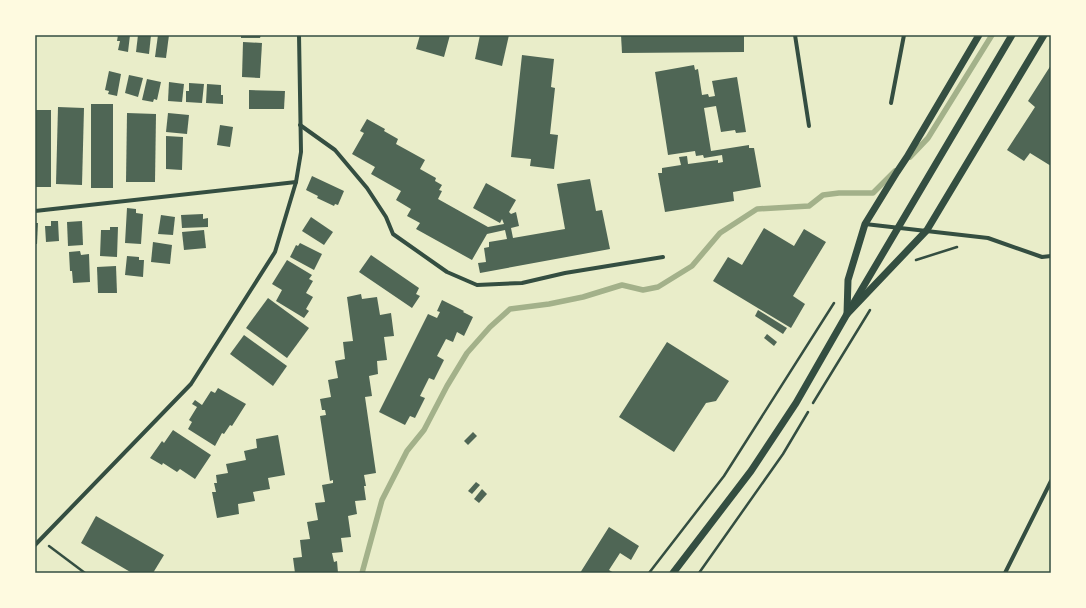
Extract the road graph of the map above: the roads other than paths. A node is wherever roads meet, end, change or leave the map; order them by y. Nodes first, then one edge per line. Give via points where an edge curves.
1 (299, 35) edge
2 (795, 35) edge
3 (904, 35) edge
4 (979, 35) edge
5 (1012, 35) edge
6 (1044, 35) edge
7 (891, 103) dead end
8 (300, 125) junction
9 (808, 126) dead end
10 (296, 182) junction
11 (35, 211) edge
12 (865, 224) junction
13 (927, 230) junction
14 (1051, 256) edge
15 (663, 257) dead end
16 (847, 314) junction
17 (1051, 481) edge
18 (35, 545) edge
19 (674, 573) edge
20 (1005, 573) edge

1 - 8 street
2 - 9 street
3 - 7 street
4 - 12 street
5 - 16 street
6 - 13 street
8 - 10 street via 301,152
8 - 15 street via 335,150 367,188 386,217 393,234 447,272 476,285 522,283
10 - 11 street
10 - 18 street via 275,252 191,384
12 - 13 street
12 - 16 street via 848,280
13 - 14 street via 988,238 1042,257
13 - 16 street
16 - 19 street via 796,403 755,465
17 - 20 street

